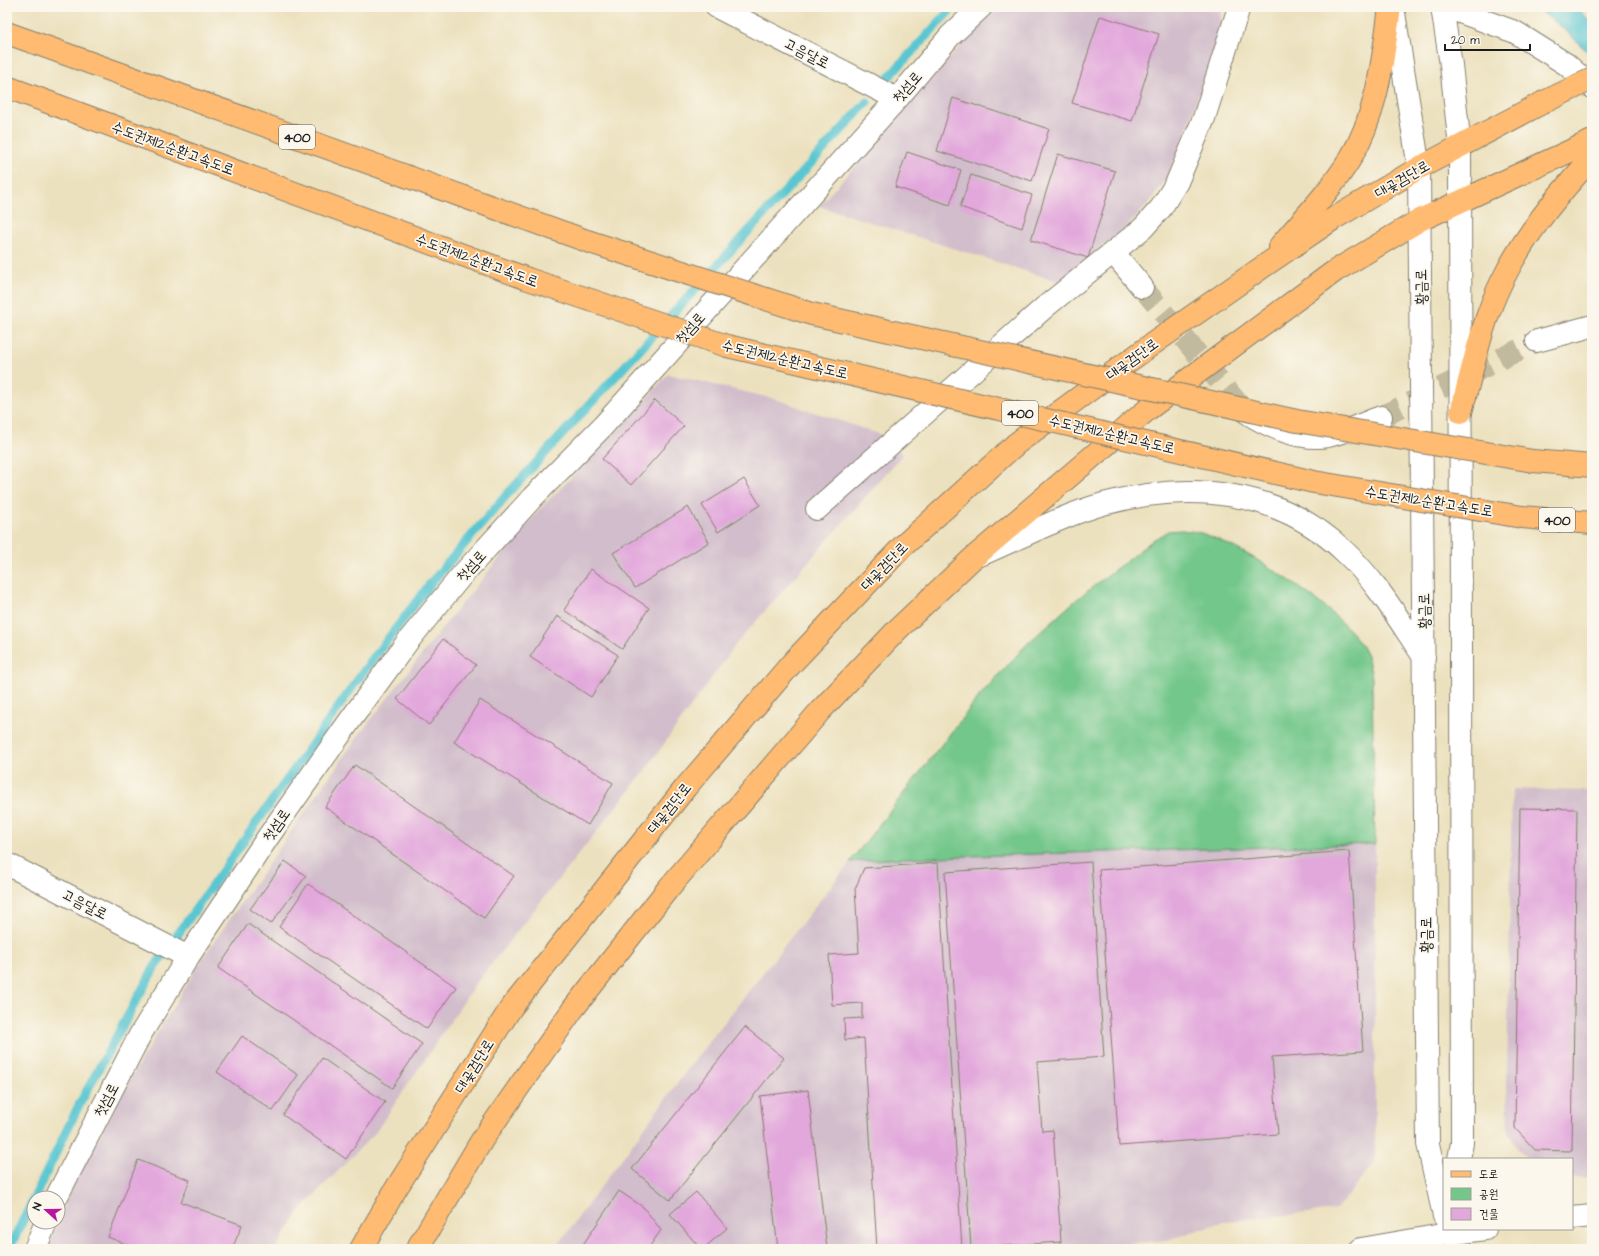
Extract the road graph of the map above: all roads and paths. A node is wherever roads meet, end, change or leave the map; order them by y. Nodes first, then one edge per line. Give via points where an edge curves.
1 (717, 7) edge
2 (981, 7) edge
3 (1239, 7) edge
4 (1391, 7) edge
5 (1442, 7) edge
6 (1446, 7) edge
7 (7, 33) edge
8 (1592, 79) edge
9 (7, 87) edge
10 (1592, 87) edge
11 (897, 99) junction
12 (1460, 147) junction
13 (1590, 151) edge
14 (1419, 168) junction
15 (1460, 200) junction
16 (1420, 220) junction
17 (1113, 252) junction
18 (1264, 266) junction
19 (1142, 287) tunnel mouth
20 (1592, 326) edge
21 (1537, 341) tunnel mouth
22 (1244, 411) tunnel mouth
23 (1461, 412) junction
24 (1381, 417) tunnel mouth
25 (1592, 466) edge
26 (818, 510) dead end
27 (1592, 523) edge
28 (972, 559) junction
29 (1424, 657) junction
30 (7, 864) edge
31 (188, 957) junction
32 (1460, 1158) edge
33 (60, 1190) edge
34 (1443, 1213) edge
35 (1592, 1216) edge
36 (1573, 1218) edge
37 (43, 1230) edge
38 (1466, 1230) edge
39 (1447, 1231) edge
40 (35, 1249) edge
41 (361, 1249) edge
42 (416, 1249) edge
43 (1361, 1249) edge

1 - 11 street, 고음달로
2 - 11 street, 첫섬로 via 950,36
3 - 17 street via 1204,118 1177,182 1161,208 1143,228
4 - 14 street, 황금로
4 - 18 main road via 1374,100 1362,137 1350,159
5 - 12 street
6 - 10 street via 1515,32 1566,64
7 - 25 main road, 400, bridge via 587,241 812,314 1297,421 1533,461
8 - 12 main road, 대곶검단로, bridge
9 - 27 main road, 수도권제2순환고속도로 / 400, bridge via 525,278 727,346 1314,482 1522,517
11 - 31 street, 첫섬로 via 603,426 533,497 462,575 408,641 351,719
12 - 14 main road, 대곶검단로
12 - 15 street
13 - 15 main road
13 - 23 main road via 1525,243 1502,281 1487,316
14 - 16 street, 황금로
14 - 18 main road, 대곶검단로 via 1333,219
15 - 16 main road
15 - 23 street
16 - 28 main road via 1335,271 1147,410
16 - 29 street, 황금로
17 - 19 street
17 - 26 street via 1045,307
18 - 41 main road, 대곶검단로 via 1017,443 903,546 792,663 686,787 510,1008
20 - 21 street
22 - 24 street via 1261,422 1300,435 1327,436
23 - 32 street
28 - 29 street via 1062,519 1102,505 1144,495 1178,491 1222,493 1253,499 1316,528 1346,553 1373,584
28 - 42 main road via 898,629 820,711 667,890 573,1009 482,1140
29 - 34 street, 황금로 via 1428,1144
30 - 31 street, 고음달로
31 - 33 street, 첫섬로 via 140,1035
35 - 36 street
37 - 40 street
38 - 39 street
39 - 43 street

